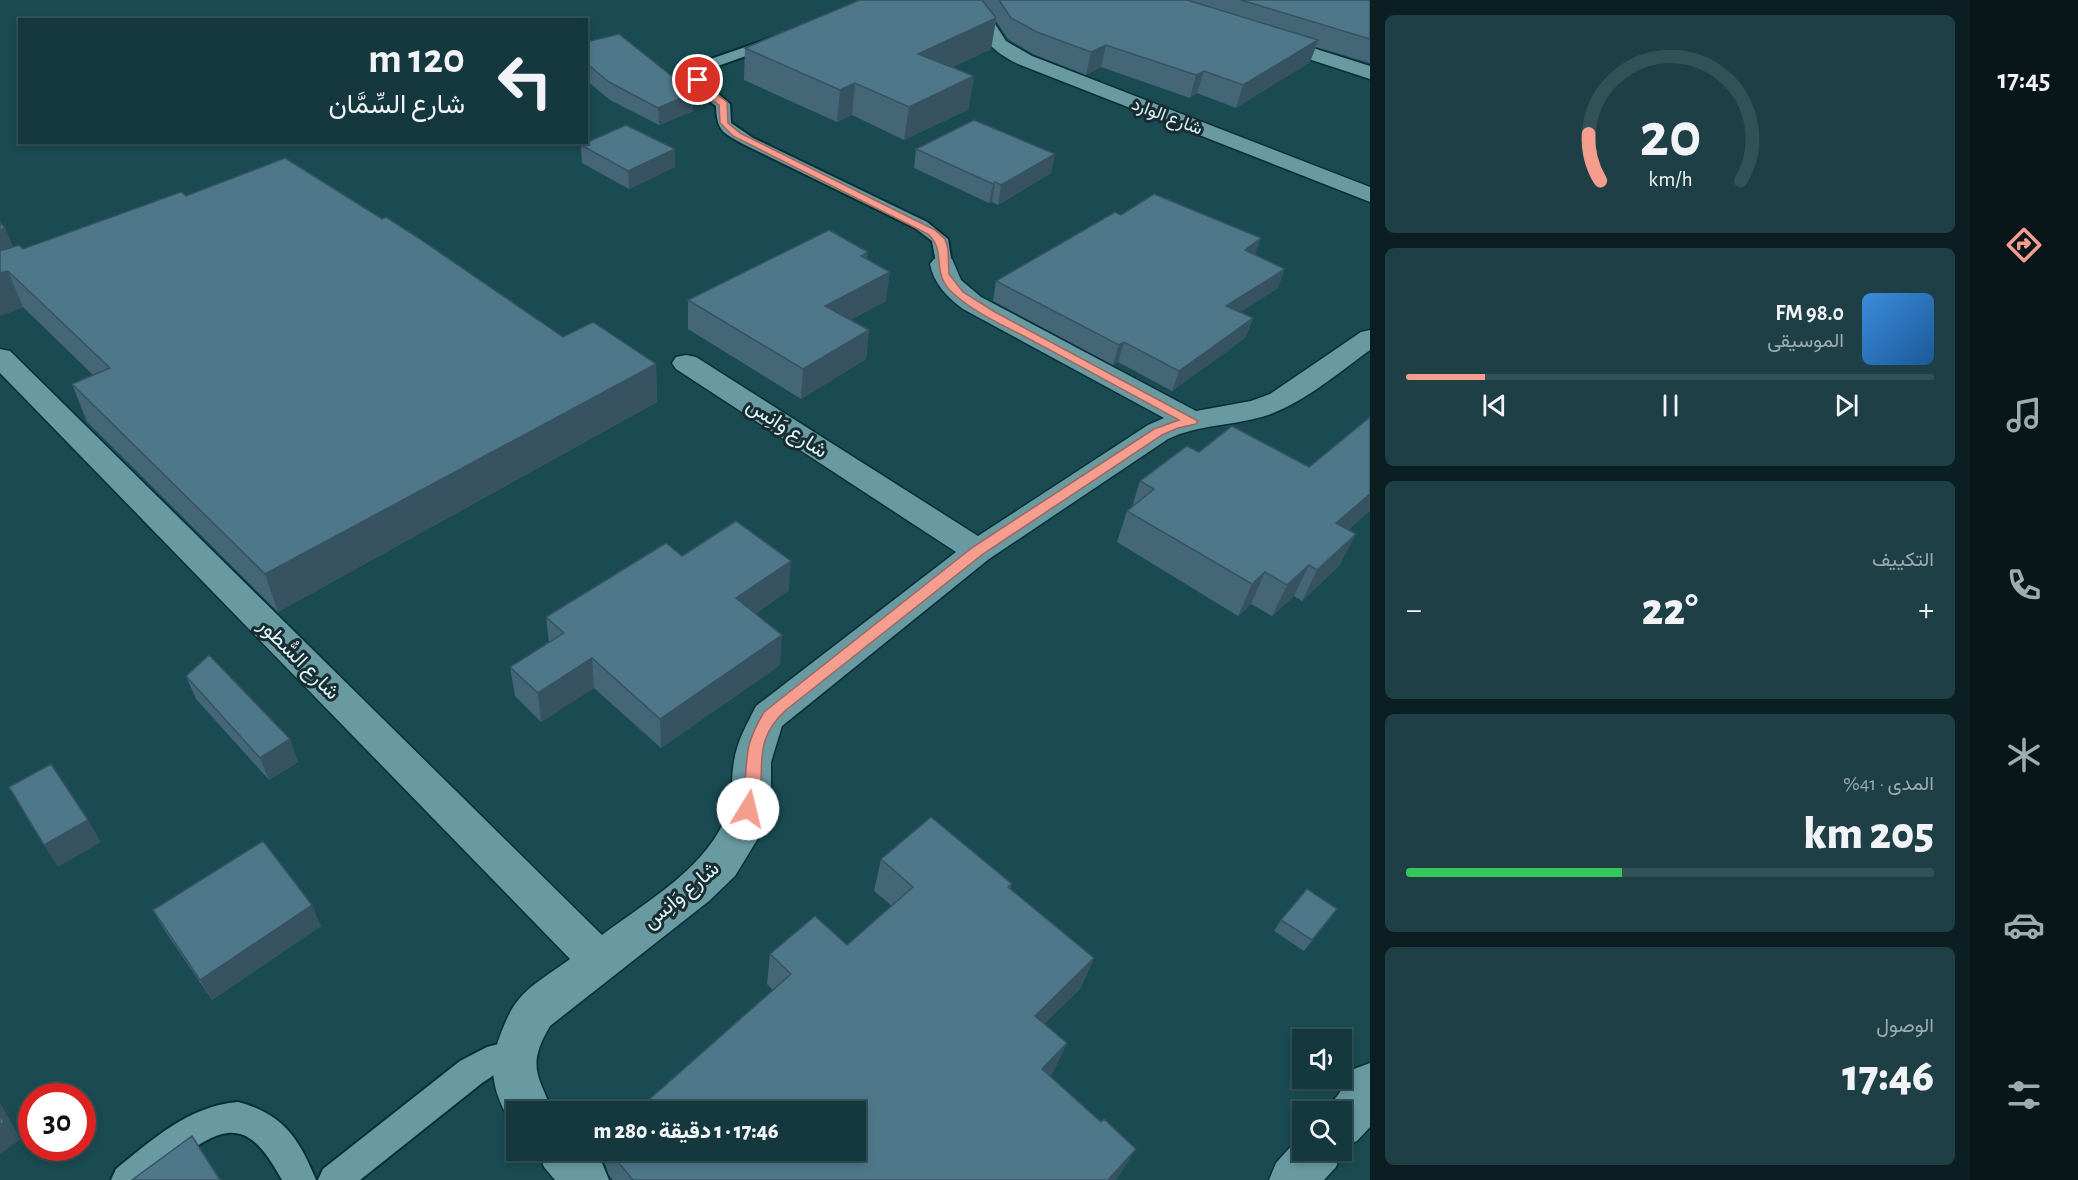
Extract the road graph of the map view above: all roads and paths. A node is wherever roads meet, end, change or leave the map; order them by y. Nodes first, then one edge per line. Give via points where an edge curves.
1 (980, 18) edge
2 (1250, 34) edge
3 (785, 37) edge
4 (1370, 73) edge
5 (1370, 195) edge
6 (943, 264) joint
7 (1370, 338) edge
8 (0, 357) edge
9 (686, 363) dead end
10 (1192, 421) junction
11 (978, 551) junction
12 (599, 960) junction
13 (514, 1055) junction
14 (1370, 1085) edge
15 (522, 1101) edge
16 (1352, 1113) edge
17 (570, 1161) edge
18 (1309, 1161) edge
19 (127, 1180) edge
20 (300, 1180) edge
21 (334, 1180) edge
22 (585, 1180) edge
23 (1293, 1180) edge

1 - 5 street, شارع الوارد via 998,44 1025,60
2 - 4 street
3 - 6 lane via 710,64 700,72 698,80 703,89 723,104 724,123 736,135 921,225 940,239
6 - 10 street via 949,284 972,303
7 - 10 street, شارع وَانِس via 1280,400 1257,410
8 - 12 street, شارع السُّطور
9 - 11 street, شارع وَانِس
10 - 11 street, شارع وَانِس via 1158,432
11 - 12 street, شارع وَانِس via 769,716 754,753 748,809 737,840 721,864
12 - 13 street, شارع وَانِس via 535,1012 521,1032
13 - 15 street, شارع وَانِس via 514,1078
13 - 21 lane via 487,1062 471,1072
14 - 16 street
17 - 22 street
18 - 23 street
19 - 20 lane via 194,1130 215,1119 237,1117 256,1122 270,1134

